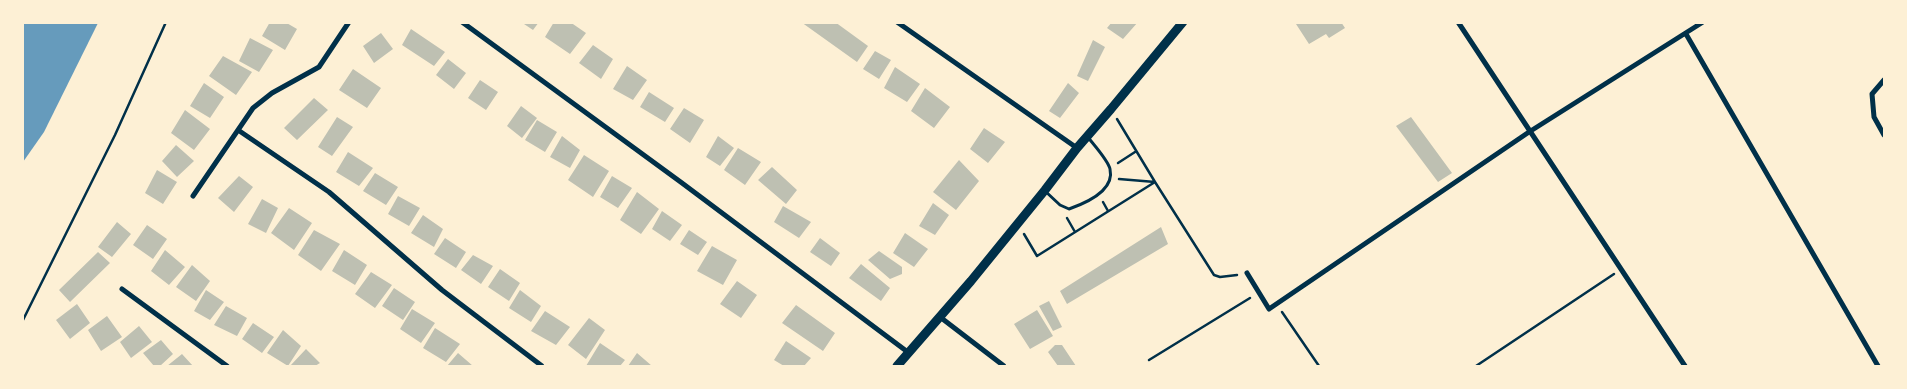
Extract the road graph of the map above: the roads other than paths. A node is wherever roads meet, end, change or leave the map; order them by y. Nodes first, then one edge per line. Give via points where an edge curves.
1 (349, 22) edge
2 (462, 22) edge
3 (898, 22) edge
4 (1183, 22) edge
5 (1458, 22) edge
6 (1703, 22) edge
7 (1686, 34) junction
8 (1884, 80) edge
9 (238, 130) junction
10 (1529, 132) junction
11 (1087, 136) junction
12 (1884, 136) edge
13 (1077, 148) junction
14 (1045, 190) junction
15 (193, 196) dead end
16 (1247, 274) road end
17 (122, 289) dead end
18 (940, 317) junction
19 (909, 353) junction
20 (227, 366) edge
21 (542, 366) edge
22 (897, 366) edge
23 (1004, 366) edge
24 (1685, 366) edge
25 (1878, 366) edge

1 - 9 street via 319,67 272,93 254,108
2 - 19 street
3 - 13 street
4 - 11 street
5 - 10 street
6 - 7 street
7 - 10 street
7 - 25 street
8 - 12 street via 1872,94 1874,117
9 - 15 street
9 - 21 street via 329,192 442,290
10 - 16 street via 1269,309
10 - 24 street
11 - 13 street
11 - 14 lane via 1110,167 1107,187 1069,209 1060,206
13 - 14 street
14 - 18 street
17 - 20 street
18 - 19 street
18 - 23 street
19 - 22 street

